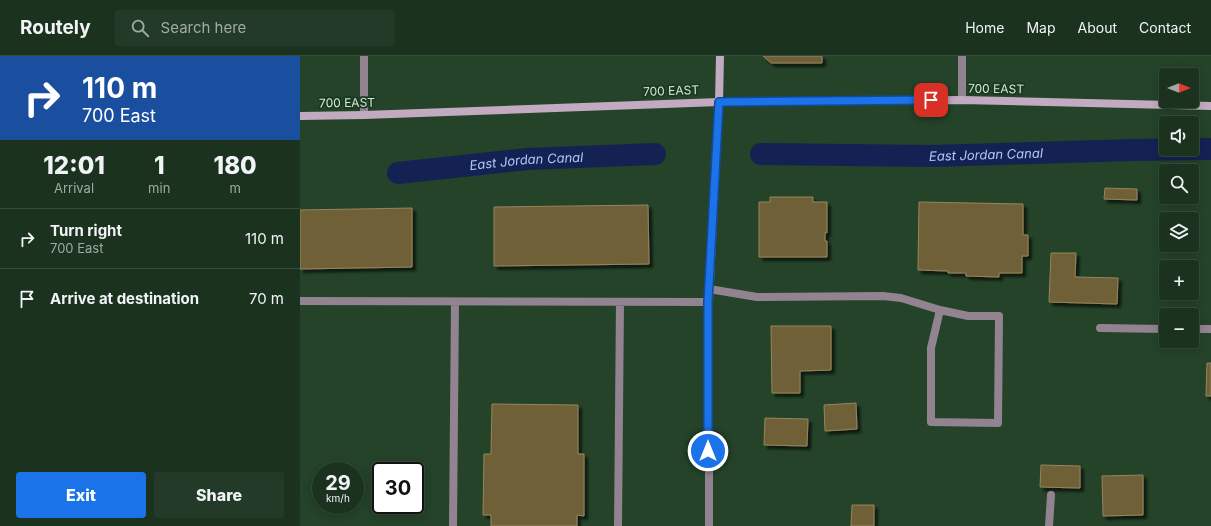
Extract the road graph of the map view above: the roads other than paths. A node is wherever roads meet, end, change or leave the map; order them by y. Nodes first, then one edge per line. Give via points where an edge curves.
1 (364, 56) edge
2 (720, 56) edge
3 (962, 56) edge
4 (962, 100) junction
5 (719, 102) junction
6 (1211, 106) edge
7 (364, 115) junction
8 (300, 116) edge
9 (709, 288) junction
10 (300, 301) edge
11 (455, 302) junction
12 (620, 302) junction
13 (708, 302) junction
14 (940, 310) junction
15 (1100, 328) dead end
16 (1159, 329) edge
17 (1199, 329) edge
18 (1211, 329) edge
19 (1051, 494) dead end
20 (453, 526) edge
21 (618, 526) edge
22 (708, 526) edge
23 (1050, 526) edge

1 - 7 street
2 - 5 main road
3 - 4 street
4 - 5 main road, 700 EAST
4 - 6 main road, 700 EAST
5 - 7 main road, 700 EAST
5 - 9 street
7 - 8 main road, 700 EAST
9 - 13 street
9 - 14 street via 757,297 883,296 901,298
10 - 11 street
11 - 12 street
11 - 20 street
12 - 13 street
12 - 21 street
13 - 22 street
14 - 14 street via 931,348 931,422 998,423 999,316 968,316
15 - 16 street
17 - 18 street
19 - 23 street

